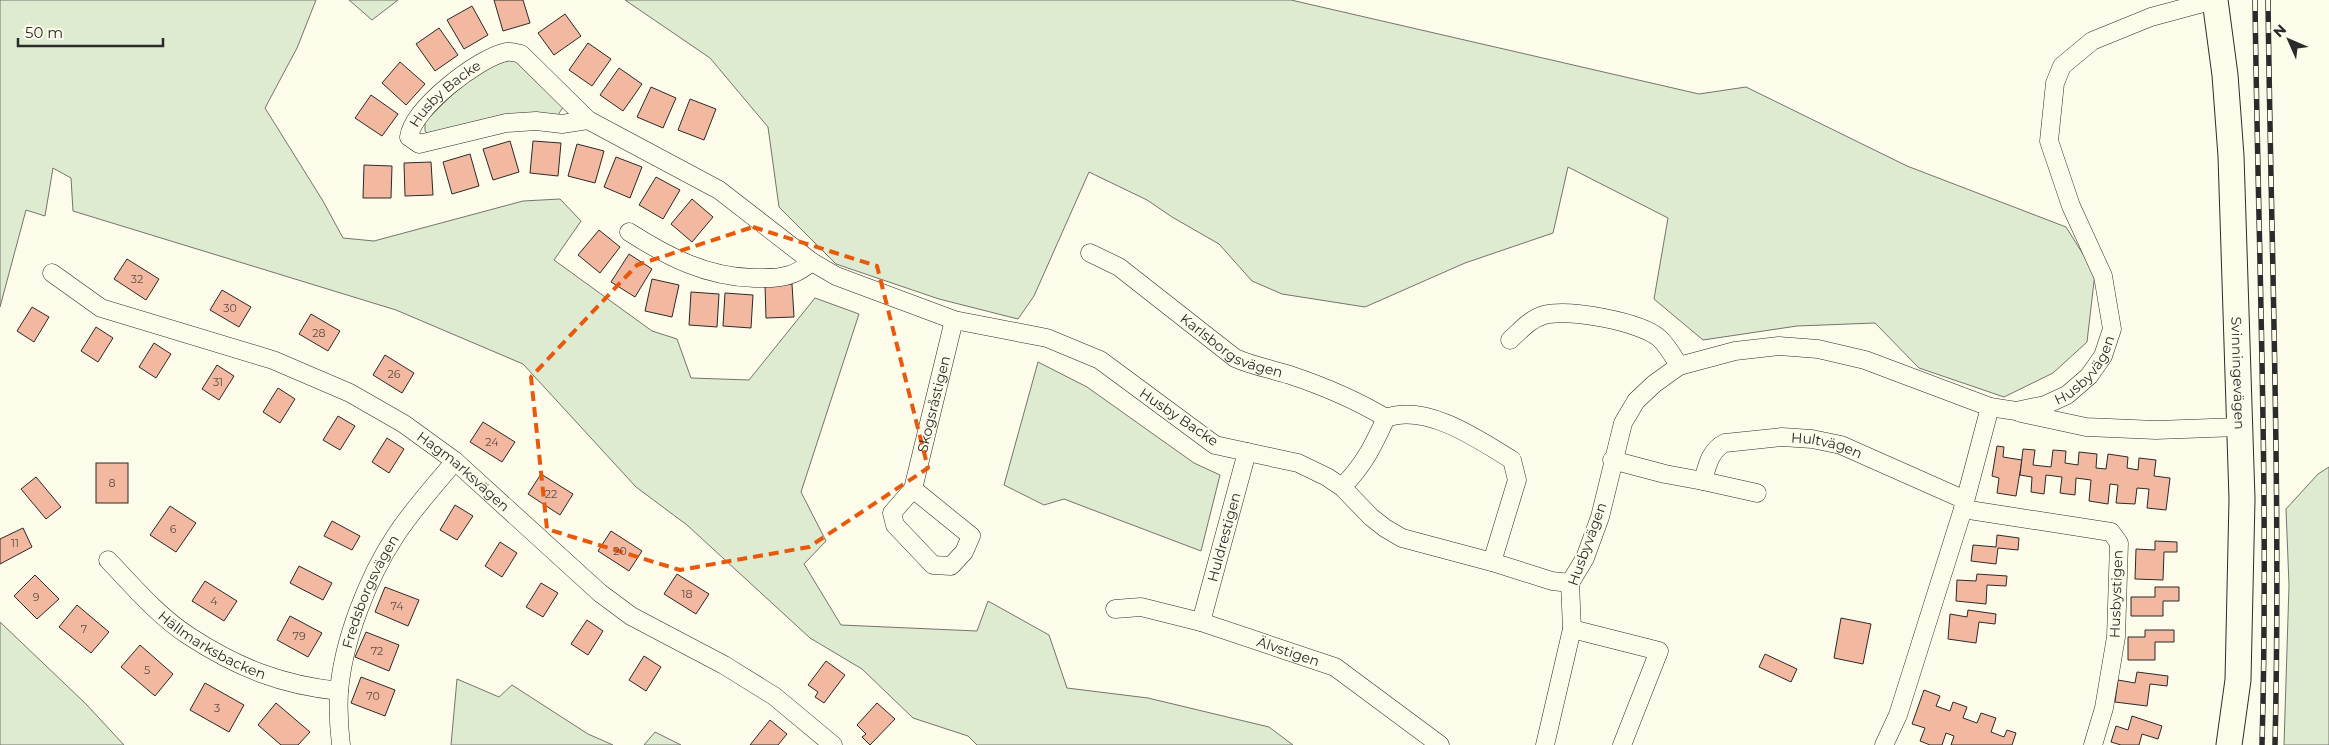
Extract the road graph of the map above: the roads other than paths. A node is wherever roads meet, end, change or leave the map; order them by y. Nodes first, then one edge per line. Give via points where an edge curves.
1 (2214, 0) edge
2 (588, 120) junction
3 (629, 232) dead end
4 (1090, 253) dead end
5 (812, 262) junction
6 (52, 273) dead end
7 (954, 320) junction
8 (1510, 340) dead end
9 (1679, 366) junction
10 (1990, 407) junction
11 (2016, 411) junction
12 (1386, 418) junction
13 (2239, 427) junction
14 (1247, 452) junction
15 (1612, 460) junction
16 (455, 461) junction
17 (1703, 481) junction
18 (1342, 488) junction
19 (913, 489) junction
20 (1757, 493) dead end
21 (1964, 504) junction
22 (108, 560) dead end
23 (1492, 562) junction
24 (1570, 583) junction
25 (1115, 609) dead end
26 (1201, 622) junction
27 (1572, 629) junction
28 (339, 691) junction
29 (1888, 744) edge
30 (341, 745) edge
31 (833, 745) edge
32 (1440, 745) edge
33 (1545, 745) edge
34 (1622, 745) edge
35 (2093, 745) edge
36 (2229, 745) edge

1 - 11 street, Husbyvägen via 2151,17 2092,41 2062,66 2055,83 2049,141 2071,206 2103,276 2112,329 2103,356 2089,376 2067,395 2045,405
1 - 13 main road, Svinningevägen via 2225,75 2231,156
2 - 2 street, Husby Backe via 521,54 508,51 468,71 445,90 419,115 410,128 409,137 418,144 506,123 536,120 562,124
2 - 5 street, Husby Backe via 719,190
3 - 5 street via 664,254 701,270 734,278 788,276
4 - 12 street, Karlsborgsvägen via 1119,267 1234,358 1328,390
5 - 7 street, Husby Backe via 836,276
6 - 16 street, Hagmarksvägen via 101,308 273,360 350,393 404,424
7 - 14 street, Husby Backe via 1047,338 1100,360 1215,445
7 - 19 street, Skogsråstigen
8 - 9 street via 1543,315 1564,312 1591,315 1644,329 1658,337
9 - 10 street, Husbyvägen via 1735,351 1779,346 1818,349 1865,360
9 - 15 street, Husbyvägen via 1636,402 1623,423
10 - 11 street, Husbyvägen
10 - 21 street
11 - 13 street via 2086,427 2156,430
12 - 18 street via 1371,452
12 - 23 street via 1399,413 1415,415 1464,430 1512,460 1517,480
13 - 36 main road, Svinningevägen via 2242,499 2238,680
14 - 18 street, Husby Backe via 1298,464 1327,476
14 - 26 street, Huldrestigen
15 - 17 street
15 - 24 street, Husbyvägen via 1600,517 1585,558
16 - 28 street, Fredsborgsvägen via 396,535 378,566 349,643
16 - 31 street, Hagmarksvägen via 631,616 724,664 774,696
17 - 20 street
17 - 21 street, Hultvägen via 1712,453 1725,443 1782,437 1812,439 1841,446
18 - 23 street, Husby Backe via 1371,517 1402,538
19 - 19 street, Skogsråstigen via 971,536 964,552 951,566 933,566 895,525 892,513
21 - 29 street
21 - 35 street, Husbystigen via 2111,532 2119,543 2116,637 2104,708
22 - 28 street, Hällmarksbacken via 149,603 188,636 230,660 303,687
23 - 24 street, Husby Backe via 1552,581
24 - 27 street, Husbyvägen
25 - 26 street, Älvstigen via 1141,607
26 - 32 street, Älvstigen via 1335,667
27 - 33 street, Husbyvägen
27 - 34 street via 1659,650
28 - 30 street, Fredsborgsvägen

